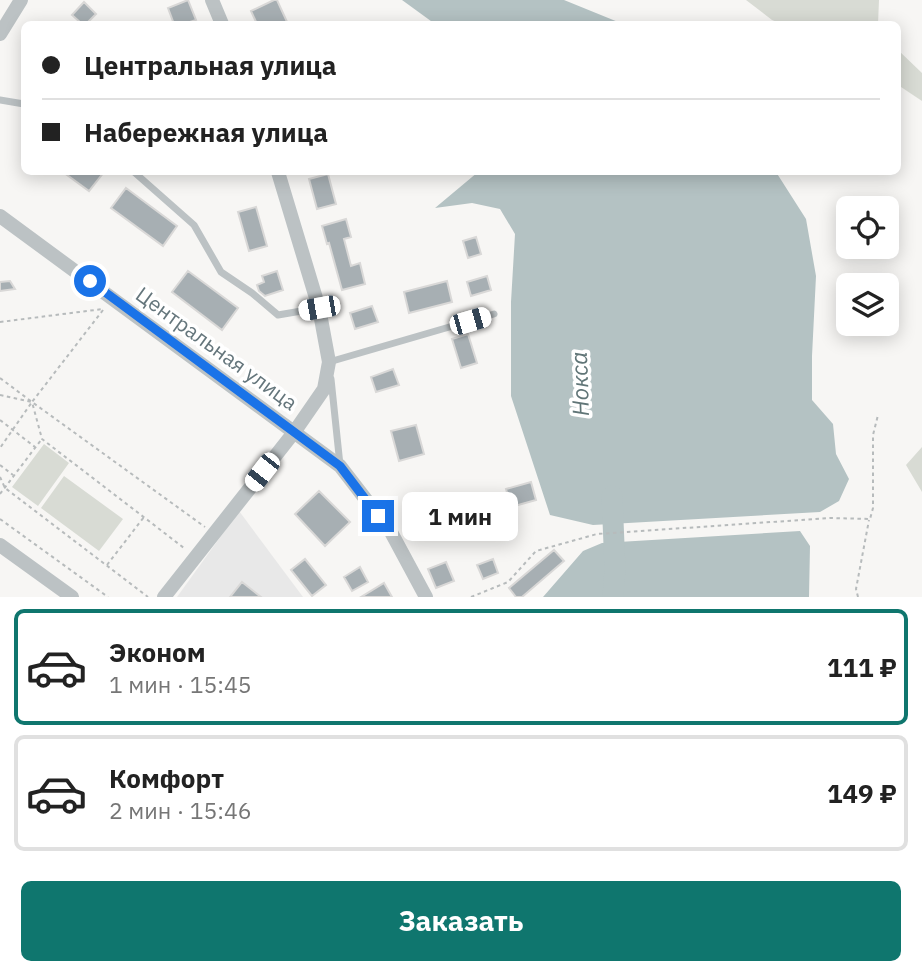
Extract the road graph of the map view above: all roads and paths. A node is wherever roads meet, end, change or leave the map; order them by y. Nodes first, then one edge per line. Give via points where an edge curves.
1 (21, 0) edge
2 (212, 0) edge
3 (221, 21) edge
4 (0, 34) edge
5 (0, 100) edge
6 (21, 104) edge
7 (137, 175) edge
8 (279, 175) edge
9 (0, 216) edge
10 (108, 303) junction
11 (319, 308) junction
12 (494, 314) dead end
13 (0, 322) edge
14 (329, 362) junction
15 (0, 378) edge
16 (0, 395) edge
17 (32, 402) junction
18 (878, 415) dead end
19 (0, 420) edge
20 (13, 430) junction
21 (295, 431) junction
22 (42, 439) junction
23 (35, 447) junction
24 (0, 448) edge
25 (0, 465) edge
26 (340, 466) junction
27 (14, 475) junction
28 (0, 477) edge
29 (5, 488) junction
30 (0, 494) edge
31 (144, 517) junction
32 (0, 519) edge
33 (870, 519) junction
34 (214, 533) junction
35 (0, 545) edge
36 (196, 556) junction
37 (106, 565) junction
38 (72, 597) edge
39 (107, 597) edge
40 (148, 597) edge
41 (164, 597) edge
42 (426, 597) edge
43 (471, 597) edge
44 (859, 597) edge

1 - 4 street
2 - 3 street
5 - 6 lane
7 - 11 lane via 194,225 221,272 278,315
8 - 11 street
9 - 10 street, Центральная улица
10 - 13 path
10 - 17 path
10 - 21 street, Центральная улица
11 - 14 street
12 - 14 lane
14 - 21 street via 324,389
14 - 26 lane
15 - 17 path
16 - 17 path
17 - 20 path
17 - 22 path
17 - 34 path
18 - 33 path
19 - 20 path
20 - 23 path
20 - 24 path
21 - 26 street, Центральная улица
21 - 34 street
22 - 23 path
22 - 31 path
23 - 27 path
25 - 27 path
26 - 42 street, Центральная улица via 391,533
27 - 29 path
28 - 29 path
29 - 30 path
29 - 37 path
31 - 36 path
31 - 37 path
32 - 39 path
33 - 43 path via 597,534 536,551 508,582
33 - 44 path via 856,589
34 - 36 street
35 - 38 street
36 - 41 street
37 - 40 path

